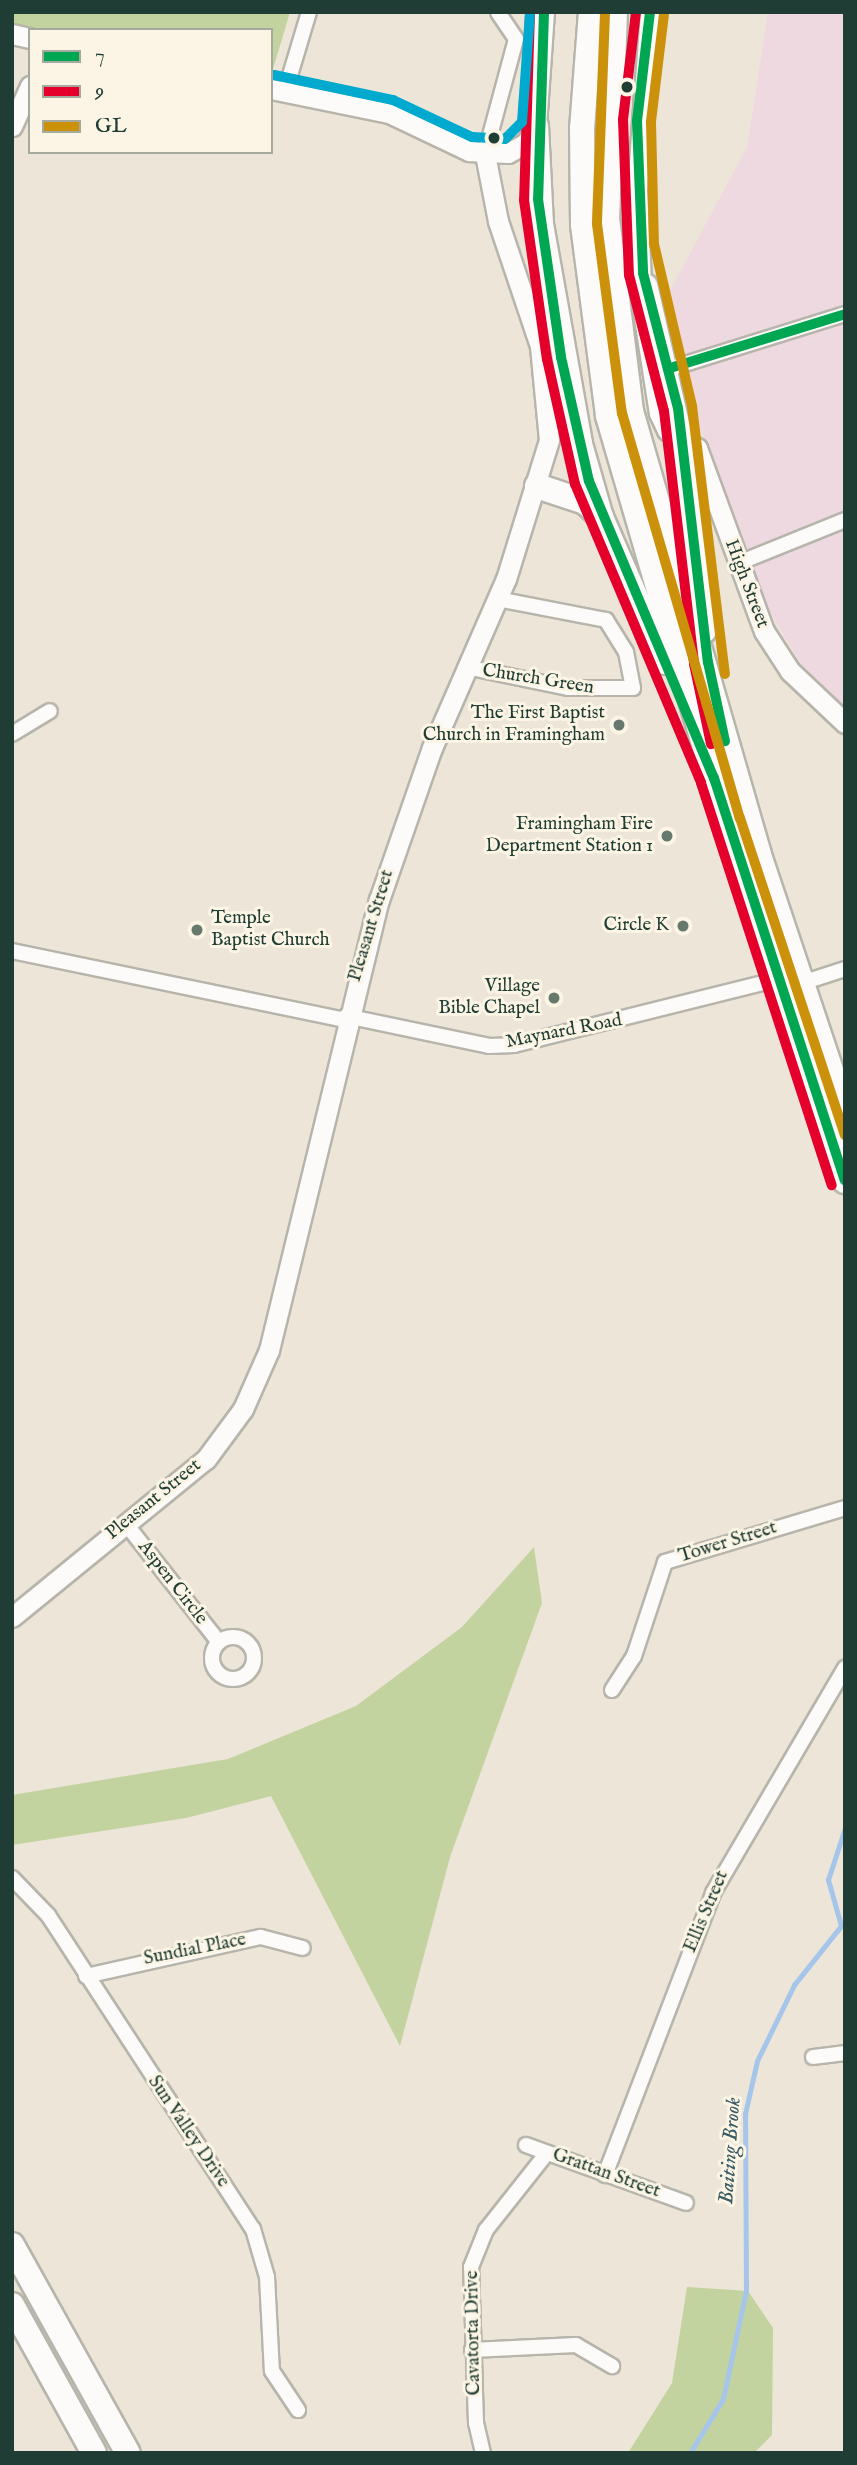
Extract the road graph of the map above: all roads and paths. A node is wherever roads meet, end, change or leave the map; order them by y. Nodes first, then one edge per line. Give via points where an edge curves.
1 (309, 12) edge
2 (498, 12) edge
3 (544, 12) edge
4 (592, 12) edge
5 (615, 12) edge
6 (650, 12) edge
7 (28, 90) edge
8 (278, 91) edge
9 (12, 126) edge
10 (536, 126) junction
11 (485, 154) junction
12 (845, 314) edge
13 (661, 371) junction
14 (682, 436) junction
15 (537, 485) junction
16 (601, 517) junction
17 (845, 520) edge
18 (736, 564) junction
19 (498, 599) junction
20 (466, 667) junction
21 (50, 711) dead end
22 (717, 715) junction
23 (845, 723) edge
24 (12, 734) edge
25 (714, 778) junction
26 (12, 951) edge
27 (845, 969) edge
28 (790, 981) junction
29 (345, 1018) junction
30 (845, 1112) edge
31 (845, 1181) edge
32 (845, 1508) edge
33 (127, 1524) junction
34 (12, 1617) edge
35 (219, 1642) dead end
36 (845, 1668) edge
37 (612, 1690) dead end
38 (12, 1878) edge
39 (303, 1948) dead end
40 (86, 1976) junction
41 (845, 2053) edge
42 (813, 2057) dead end
43 (526, 2145) dead end
44 (547, 2153) junction
45 (605, 2175) junction
46 (685, 2203) dead end
47 (12, 2245) edge
48 (12, 2305) edge
49 (472, 2350) junction
50 (612, 2366) dead end
51 (298, 2410) dead end
52 (94, 2453) edge
53 (128, 2453) edge
54 (483, 2453) edge

1 - 8 street
2 - 11 street via 514,31 515,45
3 - 10 main road
4 - 25 highway via 582,176 599,370 631,510
5 - 22 highway via 606,181 621,362 654,504
6 - 13 main road, High Street via 638,121 643,273
7 - 9 main road
8 - 11 main road via 389,113
10 - 11 main road via 519,149
10 - 16 highway via 538,199 556,330
11 - 15 main road, Pleasant Street via 493,204 525,292 547,383 549,440
12 - 13 street
13 - 14 main road, High Street
14 - 18 main road, High Street via 701,456
14 - 22 highway
15 - 16 highway via 585,502
15 - 19 main road, Pleasant Street
16 - 25 highway
17 - 18 street
18 - 23 main road, High Street via 764,631 807,690
19 - 20 main road, Pleasant Street
19 - 20 street, Church Green via 606,620 626,652 633,688 568,688
20 - 29 main road, Pleasant Street via 391,861
21 - 24 street
22 - 28 highway
25 - 28 highway
26 - 29 street, Maynard Road
27 - 28 street, Maynard Road
28 - 29 street, Maynard Road via 514,1045 489,1046
28 - 30 highway
28 - 31 highway
29 - 33 main road, Pleasant Street via 274,1331 253,1391 206,1459
32 - 37 street, Tower Street via 665,1562 634,1656
33 - 34 main road, Pleasant Street
33 - 35 street, Aspen Circle
36 - 45 street, Ellis Street via 713,1893
38 - 40 street, Sun Valley Drive via 38,1901
39 - 40 street, Sundial Place via 261,1937
40 - 51 street, Sun Valley Drive via 253,2230 267,2277 272,2371
41 - 42 street
43 - 44 street, Grattan Street
44 - 45 street, Grattan Street
44 - 49 street, Cavatorta Drive via 477,2246 469,2286
45 - 46 street, Grattan Street
47 - 53 highway
48 - 52 highway
49 - 50 street via 576,2345
49 - 54 street, Cavatorta Drive

